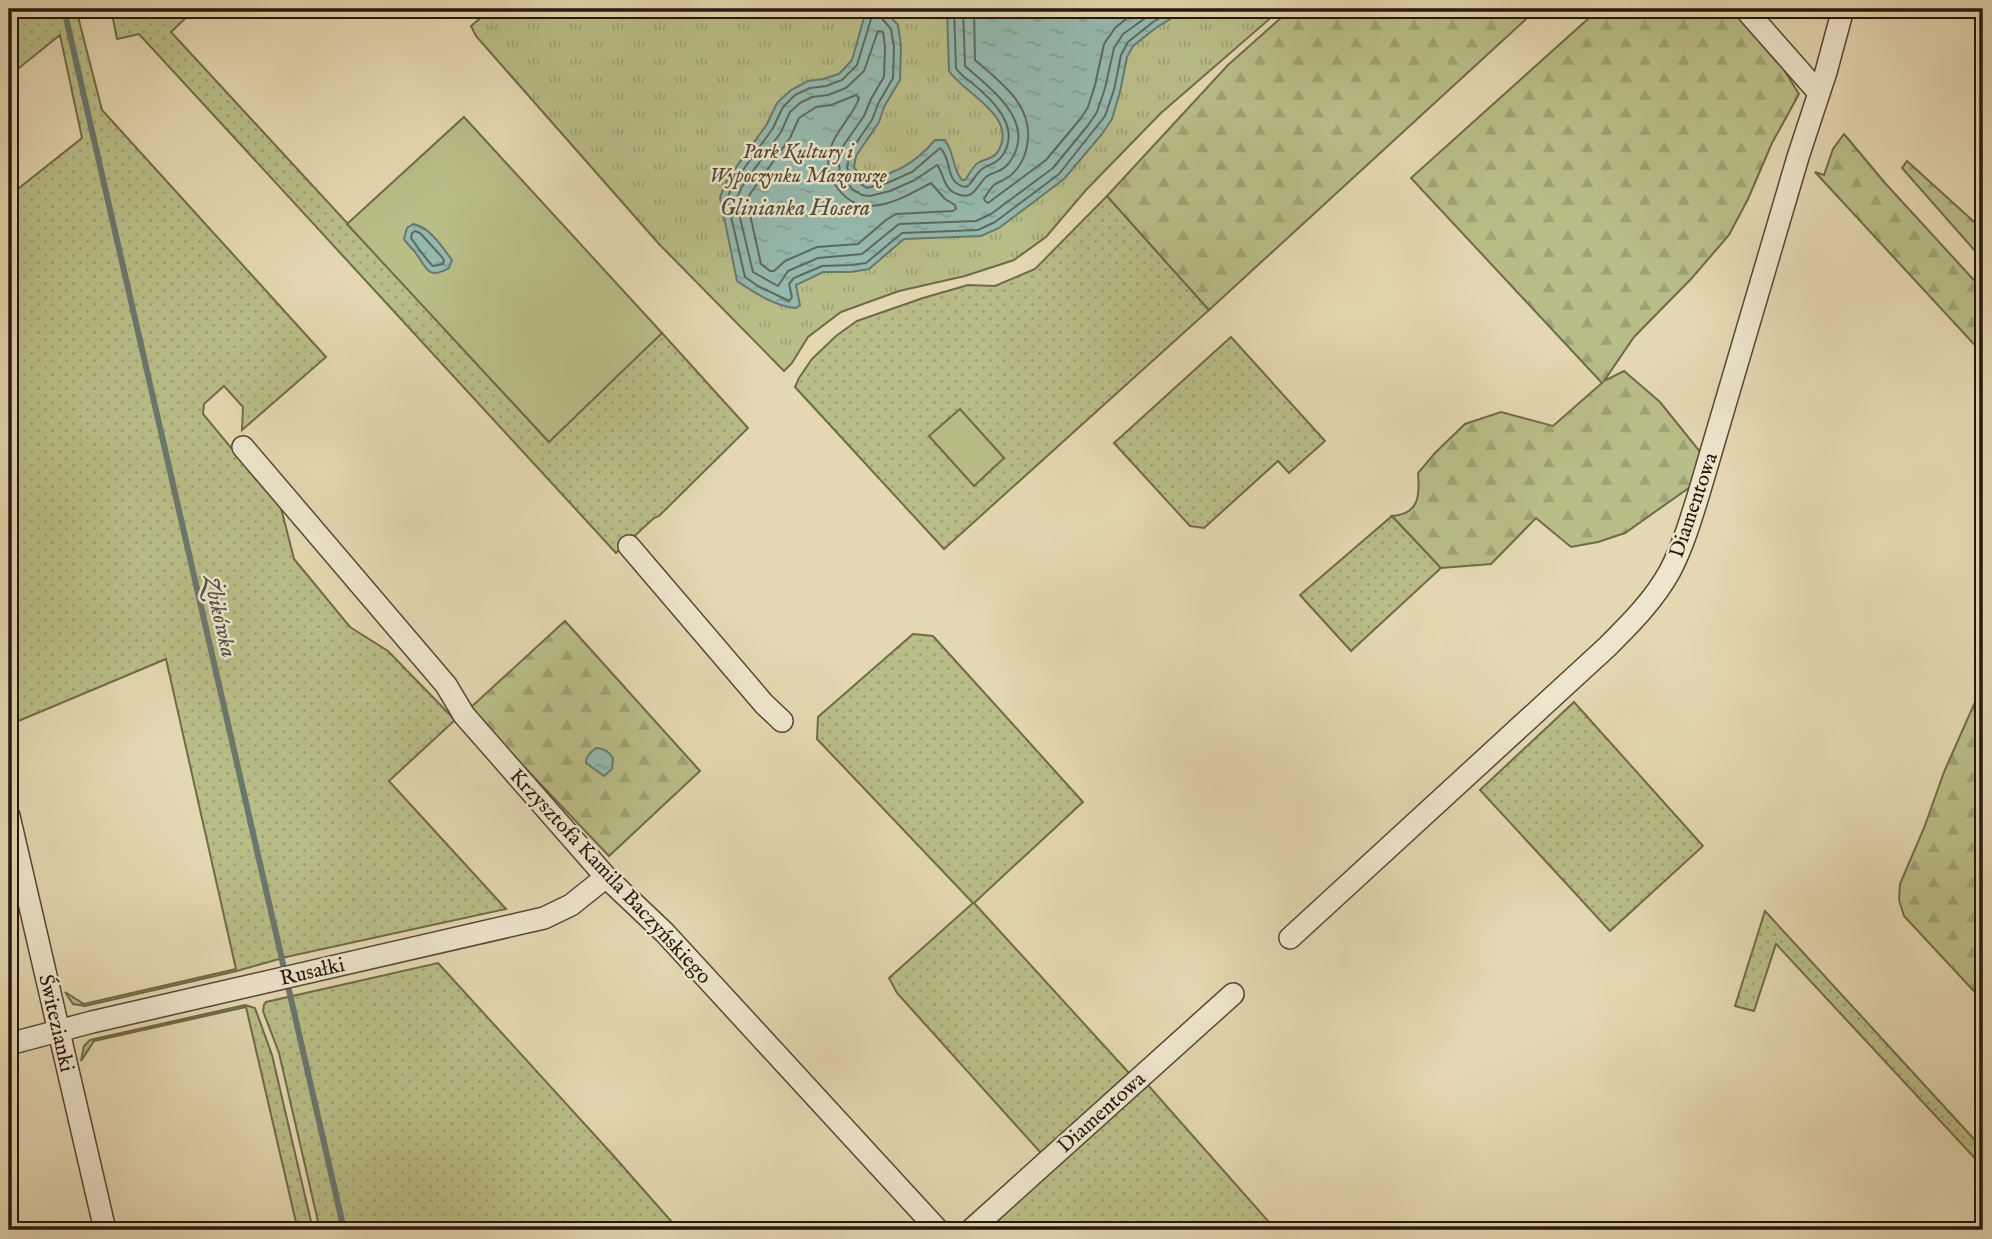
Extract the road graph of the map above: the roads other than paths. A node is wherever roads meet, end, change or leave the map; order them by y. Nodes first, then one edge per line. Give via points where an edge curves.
1 (1745, 9) edge
2 (1843, 9) edge
3 (1819, 93) junction
4 (243, 447) dead end
5 (629, 546) dead end
6 (782, 721) dead end
7 (9, 816) edge
8 (606, 877) junction
9 (1290, 937) dead end
10 (1233, 994) dead end
11 (59, 1031) junction
12 (9, 1044) edge
13 (105, 1230) edge
14 (938, 1230) edge
15 (971, 1230) edge

1 - 3 street
2 - 3 street, Diamentowa
3 - 9 street, Diamentowa via 1699,493 1671,570 1640,614 1607,647
4 - 8 street, Krzysztofa Kamila Baczyńskiego via 446,685 464,715
5 - 6 street
7 - 11 street, Świtezianki
8 - 11 street, Rusałki via 571,905 544,918
8 - 14 street, Krzysztofa Kamila Baczyńskiego via 665,933
10 - 15 street, Diamentowa
11 - 12 street, Rusałki
11 - 13 street, Świtezianki

